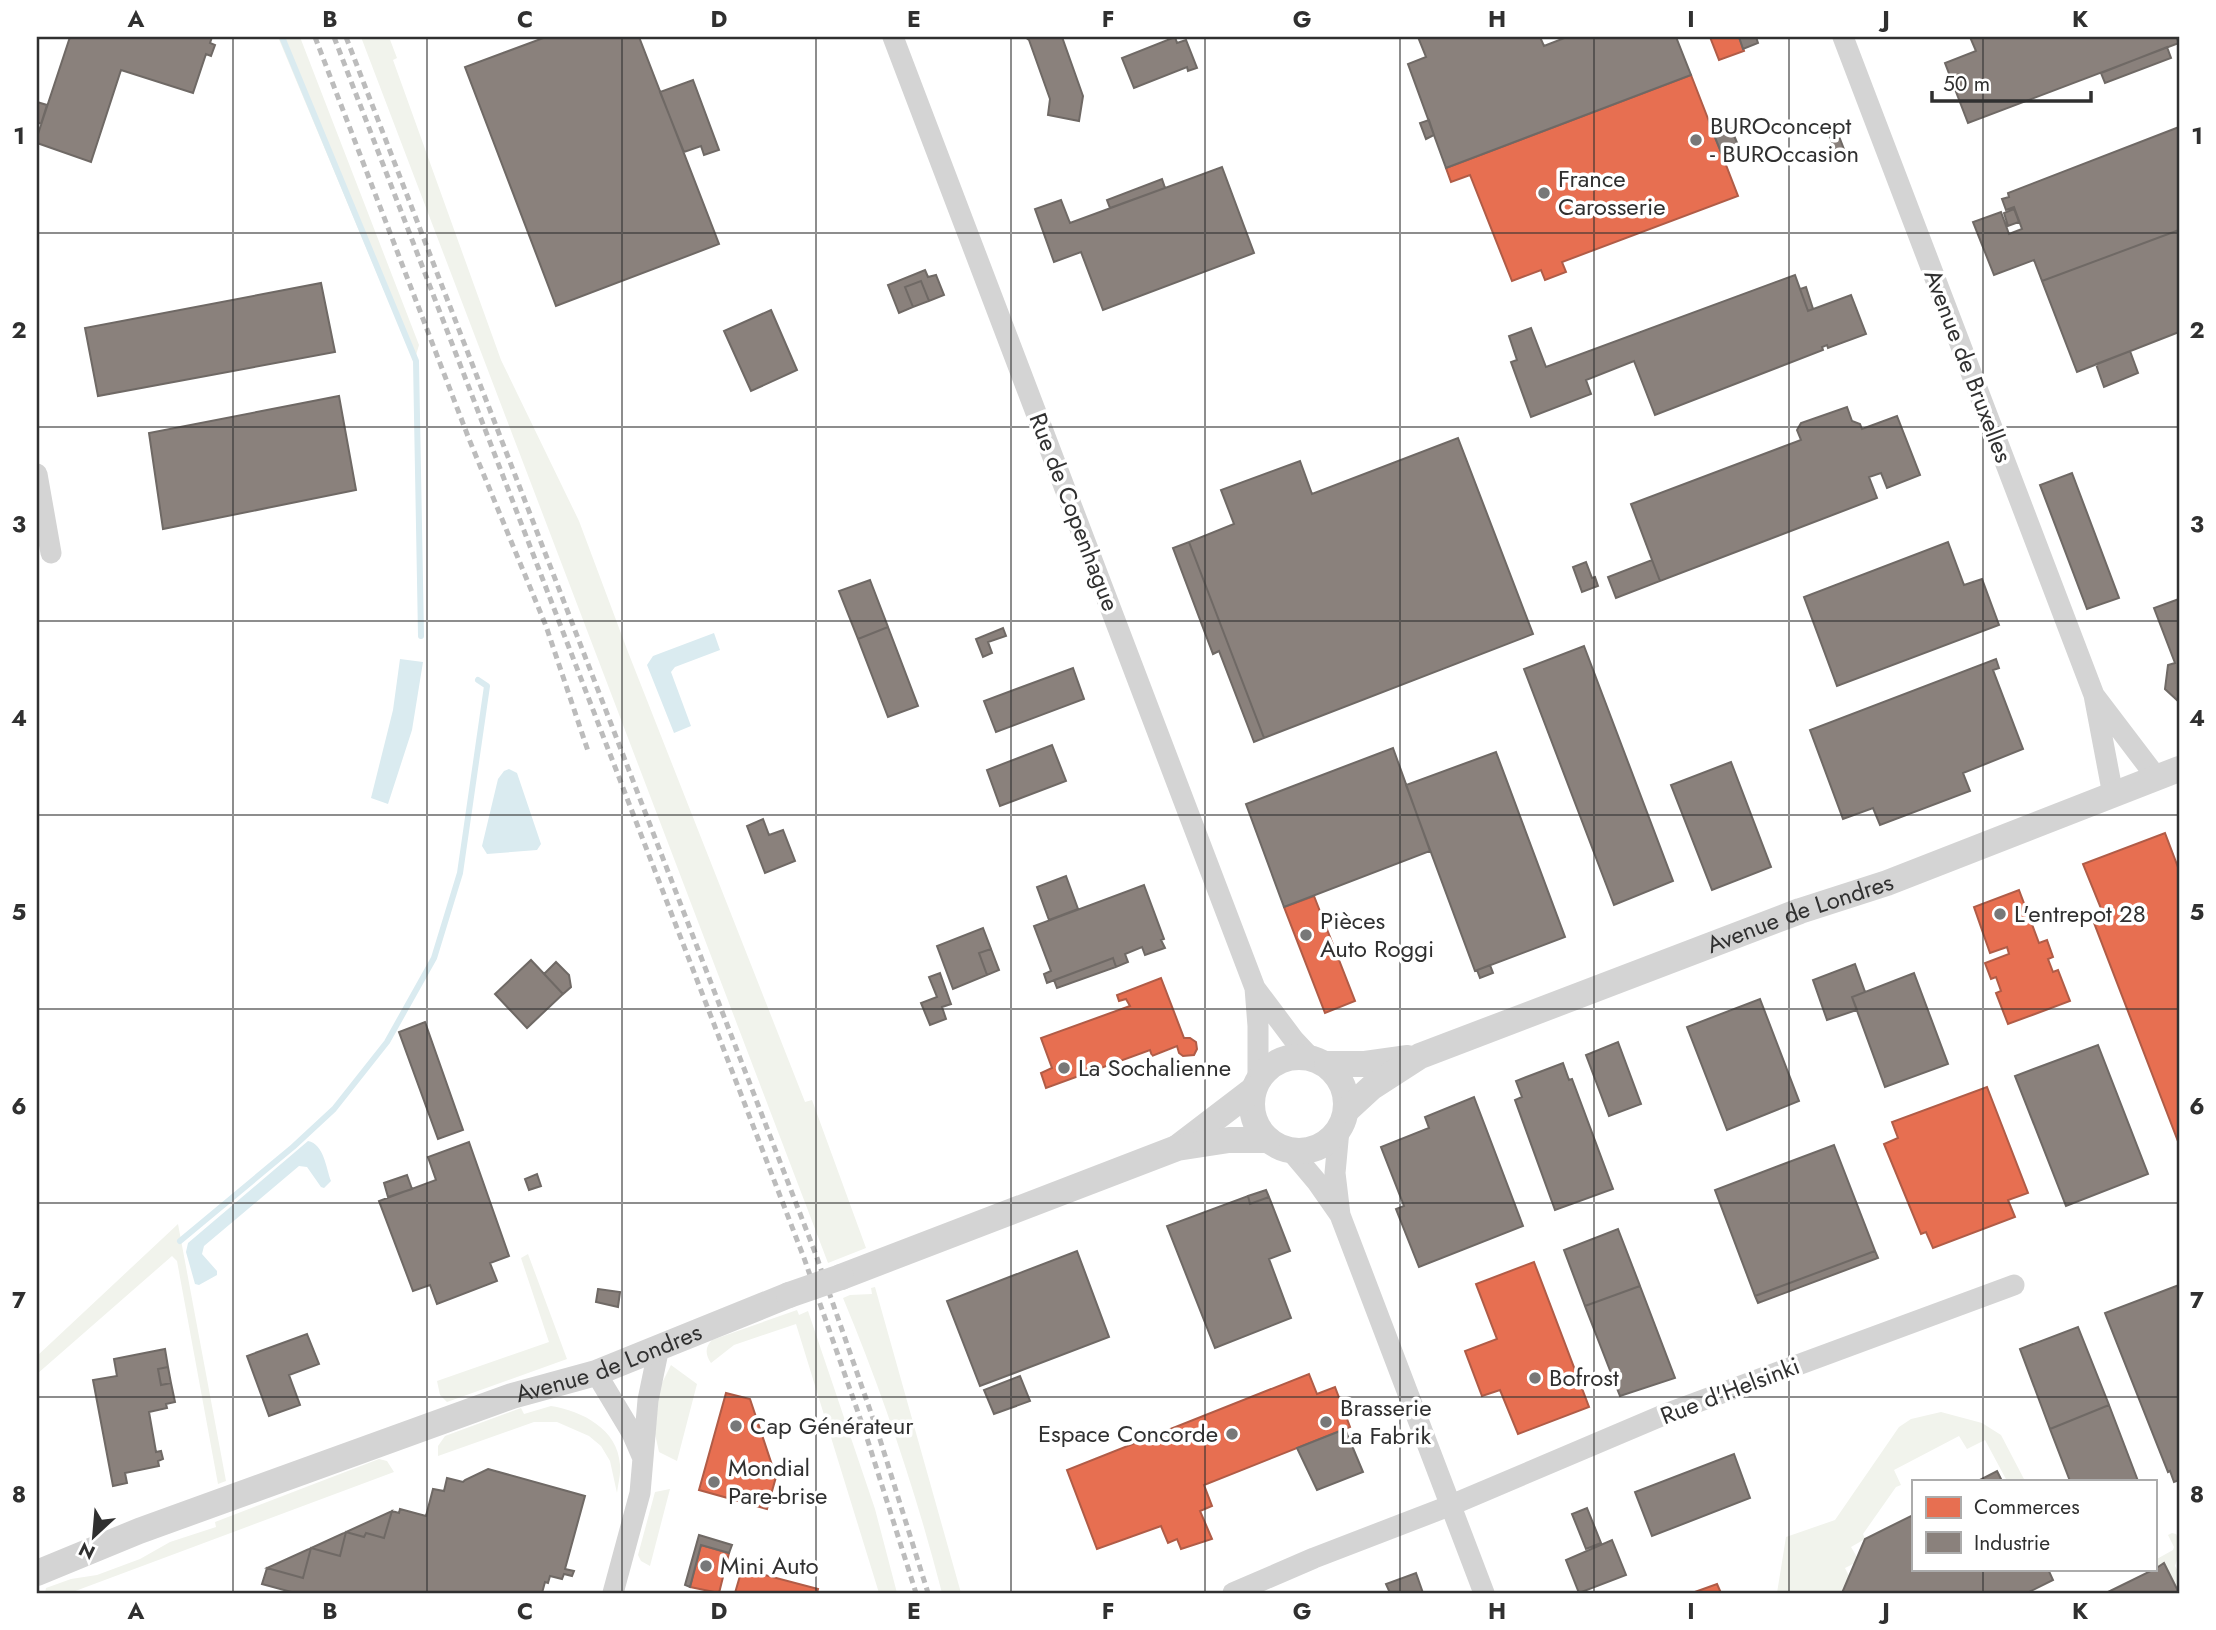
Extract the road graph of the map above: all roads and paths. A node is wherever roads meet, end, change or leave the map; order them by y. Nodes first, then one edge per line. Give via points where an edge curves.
1 (893, 37) edge
2 (1843, 37) edge
3 (37, 474) edge
4 (51, 552) dead end
5 (2094, 695) junction
6 (2168, 773) edge
7 (2113, 795) junction
8 (1255, 988) junction
9 (1420, 1056) junction
10 (1318, 1061) junction
11 (1256, 1084) junction
12 (1343, 1120) junction
13 (1279, 1145) junction
14 (1177, 1148) junction
15 (1340, 1215) junction
16 (2014, 1285) dead end
17 (659, 1347) junction
18 (596, 1373) junction
19 (644, 1461) junction
20 (1449, 1506) junction
21 (37, 1573) edge
22 (613, 1593) edge
23 (1233, 1593) edge
24 (1484, 1593) edge

1 - 8 street, Rue de Copenhague
2 - 5 street, Avenue de Bruxelles
3 - 4 street
5 - 6 street, Avenue de Bruxelles
5 - 7 street, Avenue de Bruxelles
6 - 7 street, Avenue de Londres
7 - 9 street, Avenue de Londres
8 - 10 street, Rue de Copenhague via 1286,1030
8 - 11 street, Rue de Copenhague
9 - 10 street, Avenue de Londres via 1365,1064
9 - 12 street, Avenue de Londres via 1372,1087
10 - 11 street via 1279,1060
10 - 12 street via 1339,1078 1346,1094
11 - 13 street via 1251,1105 1257,1128
11 - 14 street, Avenue de Londres
12 - 13 street via 1328,1142 1315,1149
12 - 15 street via 1335,1173
13 - 14 street, Avenue de Londres via 1228,1140
13 - 15 street via 1317,1182
14 - 17 street, Avenue de Londres, bridge
15 - 20 street
16 - 20 street, Rue d'Helsinki via 1668,1413
17 - 18 street, Avenue de Londres
17 - 19 street via 648,1400
18 - 19 street
18 - 21 street, Avenue de Londres via 512,1396 139,1531
19 - 22 street
20 - 23 street, Rue d'Helsinki
20 - 24 street

